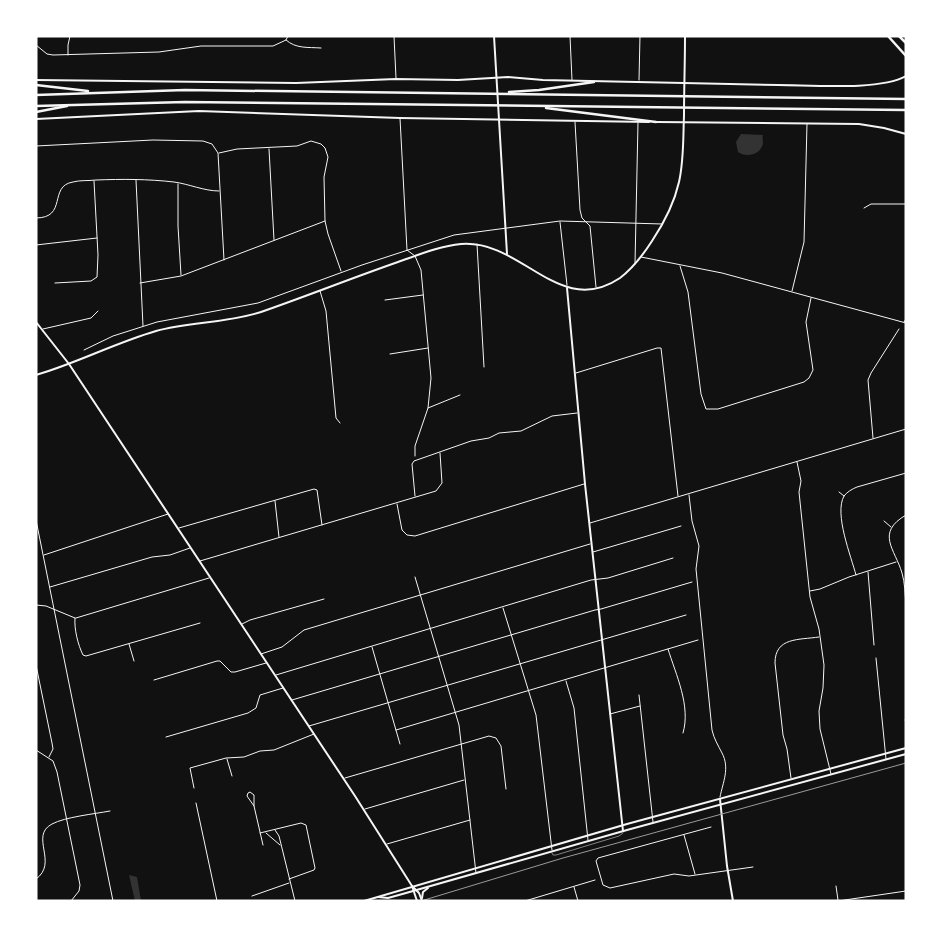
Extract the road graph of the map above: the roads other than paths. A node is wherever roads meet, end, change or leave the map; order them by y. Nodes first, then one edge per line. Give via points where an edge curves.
1 (70, 36) edge
2 (288, 36) edge
3 (394, 36) edge
4 (494, 36) edge
5 (570, 36) edge
6 (640, 36) edge
7 (686, 36) edge
8 (888, 36) edge
9 (900, 36) edge
10 (286, 40) junction
11 (906, 43) edge
12 (36, 45) edge
13 (321, 48) dead end
14 (68, 55) junction
15 (906, 56) edge
16 (906, 76) edge
17 (497, 77) junction
18 (396, 79) junction
19 (36, 80) edge
20 (572, 81) junction
21 (594, 82) junction
22 (639, 83) junction
23 (684, 84) junction
24 (36, 85) edge
25 (92, 92) junction
26 (486, 93) junction
27 (36, 94) edge
28 (906, 99) edge
29 (72, 104) junction
30 (36, 106) edge
31 (522, 106) junction
32 (906, 110) edge
33 (36, 112) edge
34 (400, 118) junction
35 (36, 119) edge
36 (499, 120) junction
37 (576, 121) junction
38 (684, 121) junction
39 (638, 122) junction
40 (656, 122) junction
41 (807, 124) junction
42 (906, 134) edge
43 (36, 146) edge
44 (269, 147) junction
45 (218, 153) junction
46 (136, 180) junction
47 (94, 181) junction
48 (178, 183) junction
49 (220, 191) junction
50 (906, 204) edge
51 (864, 208) dead end
52 (36, 218) edge
53 (325, 221) junction
54 (560, 221) junction
55 (586, 221) junction
56 (635, 222) junction
57 (663, 224) junction
58 (505, 228) junction
59 (97, 238) junction
60 (274, 240) junction
61 (477, 244) junction
62 (36, 245) edge
63 (406, 250) junction
64 (507, 254) junction
65 (415, 256) junction
66 (640, 257) junction
67 (224, 260) junction
68 (635, 264) junction
69 (680, 266) junction
70 (341, 272) junction
71 (181, 276) junction
72 (55, 283) dead end
73 (140, 283) junction
74 (567, 288) junction
75 (596, 288) junction
76 (319, 290) junction
77 (792, 292) junction
78 (424, 295) junction
79 (811, 298) junction
80 (385, 300) dead end
81 (98, 311) dead end
82 (906, 318) edge
83 (36, 322) edge
84 (905, 323) edge
85 (143, 326) junction
86 (899, 329) dead end
87 (42, 330) junction
88 (429, 348) junction
89 (84, 350) dead end
90 (390, 354) dead end
91 (69, 364) junction
92 (484, 367) dead end
93 (575, 373) junction
94 (36, 375) edge
95 (460, 395) dead end
96 (428, 408) junction
97 (578, 413) junction
98 (340, 423) dead end
99 (906, 429) edge
100 (873, 439) junction
101 (440, 453) junction
102 (415, 456) dead end
103 (797, 462) junction
104 (906, 473) edge
105 (584, 484) junction
106 (839, 492) dead end
107 (689, 494) junction
108 (844, 496) junction
109 (415, 497) junction
110 (678, 497) junction
111 (275, 500) junction
112 (397, 503) junction
113 (168, 514) junction
114 (906, 515) edge
115 (36, 520) edge
116 (884, 521) dead end
117 (589, 524) junction
118 (322, 525) junction
119 (681, 526) dead end
120 (178, 528) junction
121 (891, 528) junction
122 (279, 538) junction
123 (591, 544) junction
124 (190, 548) junction
125 (592, 552) junction
126 (43, 556) junction
127 (673, 558) dead end
128 (200, 561) junction
129 (897, 562) junction
130 (868, 571) junction
131 (856, 575) junction
132 (415, 577) dead end
133 (210, 578) junction
134 (595, 580) junction
135 (692, 582) dead end
136 (50, 588) junction
137 (809, 591) junction
138 (421, 596) junction
139 (324, 599) dead end
140 (36, 605) edge
141 (906, 605) edge
142 (503, 607) junction
143 (54, 609) junction
144 (598, 610) junction
145 (686, 615) dead end
146 (76, 618) junction
147 (200, 623) dead end
148 (241, 624) junction
149 (430, 629) junction
150 (512, 634) junction
151 (820, 637) junction
152 (602, 639) junction
153 (698, 640) dead end
154 (129, 643) junction
155 (874, 645) dead end
156 (371, 646) junction
157 (668, 649) junction
158 (261, 654) junction
159 (439, 656) junction
160 (876, 658) dead end
161 (134, 661) dead end
162 (520, 662) junction
163 (267, 663) junction
164 (36, 665) edge
165 (605, 668) junction
166 (379, 674) junction
167 (275, 675) junction
168 (154, 680) dead end
169 (566, 680) junction
170 (447, 685) junction
171 (284, 688) junction
172 (528, 691) junction
173 (639, 696) dead end
174 (292, 700) junction
175 (388, 702) junction
176 (640, 706) junction
177 (456, 713) junction
178 (610, 714) junction
179 (308, 726) junction
180 (396, 730) junction
181 (683, 733) dead end
182 (314, 734) junction
183 (166, 737) dead end
184 (400, 744) dead end
185 (462, 744) junction
186 (906, 748) edge
187 (36, 750) edge
188 (885, 753) junction
189 (906, 754) edge
190 (49, 758) junction
191 (226, 758) junction
192 (886, 759) junction
193 (830, 768) junction
194 (831, 774) junction
195 (232, 776) dead end
196 (344, 779) junction
197 (791, 779) junction
198 (465, 780) junction
199 (194, 788) dead end
200 (506, 789) dead end
201 (720, 798) junction
202 (196, 804) dead end
203 (720, 804) junction
204 (254, 806) junction
205 (364, 809) junction
206 (110, 811) dead end
207 (96, 814) junction
208 (652, 817) junction
209 (67, 820) junction
210 (470, 820) junction
211 (653, 823) junction
212 (622, 825) junction
213 (711, 827) dead end
214 (275, 830) junction
215 (623, 831) junction
216 (265, 832) junction
217 (260, 833) junction
218 (587, 835) junction
219 (684, 835) junction
220 (588, 841) junction
221 (386, 844) junction
222 (263, 845) dead end
223 (281, 845) junction
224 (551, 846) junction
225 (552, 851) junction
226 (475, 868) junction
227 (753, 868) dead end
228 (728, 870) junction
229 (476, 874) junction
230 (695, 875) junction
231 (36, 879) edge
232 (289, 879) junction
233 (596, 880) dead end
234 (290, 882) junction
235 (412, 886) junction
236 (574, 886) junction
237 (836, 886) dead end
238 (430, 887) junction
239 (415, 891) junction
240 (906, 891) edge
241 (252, 896) dead end
242 (376, 897) junction
243 (71, 901) edge
244 (113, 901) edge
245 (217, 901) edge
246 (294, 901) edge
247 (364, 901) edge
248 (416, 901) edge
249 (422, 901) edge
250 (525, 901) edge
251 (578, 901) edge
252 (733, 901) edge
253 (838, 901) edge

1 - 14 street
2 - 10 street
3 - 18 street
4 - 17 main road
5 - 20 street
6 - 22 street
7 - 23 main road
8 - 15 highway
9 - 11 highway
10 - 13 street via 294,46
10 - 14 street via 273,46 201,46 159,52
12 - 14 street via 47,54
16 - 23 main road via 895,82 862,85
17 - 18 main road
17 - 20 main road
17 - 36 main road
18 - 19 main road via 296,82
20 - 21 main road
21 - 22 main road
21 - 26 highway
22 - 23 main road
23 - 38 main road
24 - 25 highway
25 - 26 highway
25 - 27 highway
26 - 28 highway
29 - 30 highway
29 - 31 highway via 185,102
29 - 33 highway
31 - 32 highway
31 - 40 highway
34 - 35 main road via 198,111
34 - 36 main road
34 - 63 street
36 - 37 main road
36 - 58 main road
37 - 39 main road
37 - 55 street via 580,210
38 - 40 main road
38 - 41 main road
38 - 57 main road via 680,182
39 - 40 main road
39 - 56 street
41 - 42 main road via 859,124
41 - 77 street via 804,242
43 - 45 street via 203,141 212,144
44 - 45 street
44 - 53 street via 311,142 325,148 328,157 324,177
44 - 60 street
45 - 49 street
46 - 47 street
46 - 48 street
46 - 73 street
47 - 52 street via 66,184 59,191 54,212 46,218
47 - 59 street
48 - 49 street
48 - 71 street
49 - 67 street
50 - 51 street via 871,204
53 - 60 street
53 - 70 street
54 - 55 street
54 - 58 street
54 - 74 street
55 - 56 street
55 - 75 street via 590,226
56 - 57 street
56 - 68 street
57 - 66 main road
58 - 63 street via 454,235
58 - 64 main road
59 - 62 street
59 - 72 street via 97,277 91,281
60 - 67 street
61 - 64 main road
61 - 65 main road via 452,245
61 - 92 street
63 - 65 street
63 - 70 street
64 - 74 main road
65 - 76 main road
65 - 78 street via 421,270
66 - 68 main road
66 - 69 street
67 - 71 street
68 - 75 main road via 613,282
69 - 77 street
69 - 79 street via 688,292 701,394 706,409 718,409 810,378 812,366 806,322
70 - 85 street via 258,303
71 - 73 street
73 - 85 street
74 - 75 main road
74 - 93 main road
76 - 91 main road via 259,312 159,330
76 - 98 street via 326,312 336,418
77 - 79 street
78 - 80 street
78 - 88 street
79 - 84 street
81 - 87 street via 91,318
82 - 84 street
83 - 87 main road
85 - 89 street
86 - 100 street via 868,380
87 - 91 main road
88 - 90 street
88 - 96 street
91 - 94 main road
91 - 113 main road
93 - 97 main road
93 - 110 street via 661,348
95 - 96 street
96 - 102 street via 415,446
97 - 101 street via 556,415 521,431 499,433
97 - 105 main road
99 - 100 street
100 - 103 street
101 - 109 street via 442,484 436,491
101 - 109 street via 412,462
103 - 107 street
103 - 137 street
104 - 108 street via 852,489
105 - 112 street via 415,536 402,530
105 - 117 main road
106 - 108 street
107 - 110 street
107 - 201 street via 699,546 696,569 712,730 726,768
108 - 131 street via 841,509 843,526
109 - 112 street
110 - 117 street
111 - 118 street via 317,490
111 - 120 street
111 - 122 street
112 - 118 street
113 - 120 main road
113 - 126 street
114 - 121 street
115 - 126 street
116 - 121 street
117 - 123 main road
118 - 122 street
119 - 125 street
120 - 124 main road
121 - 129 street via 889,544
122 - 128 street
123 - 125 main road
123 - 138 street
124 - 128 main road
124 - 136 street
125 - 134 main road
126 - 136 street
127 - 134 street
128 - 133 main road
129 - 130 street
129 - 141 street via 903,576
130 - 131 street
130 - 155 street
131 - 137 street
132 - 138 street
133 - 146 street
133 - 148 main road
134 - 142 street
134 - 144 main road
135 - 144 street
136 - 143 street
137 - 151 street
138 - 149 street
138 - 158 street via 304,630 282,647
139 - 148 street
140 - 143 street
142 - 149 street
142 - 150 street
143 - 146 street
143 - 207 street
144 - 150 street
144 - 152 main road
145 - 152 street
146 - 154 street via 83,655
147 - 154 street
148 - 158 main road
149 - 156 street
149 - 159 street
150 - 159 street
150 - 162 street
151 - 193 street via 824,672 819,719
151 - 197 street via 789,641 776,652 783,735
152 - 162 street
152 - 165 main road
153 - 157 street
154 - 161 street
156 - 166 street
156 - 167 street
157 - 165 street
157 - 181 street via 684,700 686,723
158 - 163 main road
159 - 166 street
159 - 170 street
160 - 188 street
162 - 170 street
162 - 172 street
163 - 167 main road
163 - 168 street via 231,672 217,661
164 - 190 street via 52,742
165 - 169 street
165 - 178 main road
166 - 174 street
166 - 175 street
167 - 171 main road
169 - 172 street
169 - 218 street via 574,708
170 - 175 street
170 - 177 street
171 - 174 main road
171 - 183 street via 260,695 252,712
172 - 177 street
172 - 224 street via 536,715
173 - 176 street
174 - 179 main road
175 - 179 street
175 - 180 street
176 - 178 street
176 - 208 street
177 - 180 street
177 - 185 street
178 - 212 main road
179 - 182 main road
180 - 184 street
182 - 191 street via 274,750
182 - 196 main road
185 - 196 street
185 - 198 street
185 - 200 street via 489,736 500,742
186 - 188 main road
187 - 190 street
188 - 192 street
188 - 193 main road
189 - 192 main road
190 - 209 street via 56,765
191 - 195 street
191 - 199 street via 190,768
192 - 194 main road
193 - 194 street
193 - 197 main road
194 - 203 main road
196 - 205 main road
197 - 201 main road
198 - 205 street
198 - 210 street
201 - 203 main road
201 - 208 main road
202 - 245 street
203 - 211 main road
203 - 228 main road
204 - 204 street via 254,795 250,792 247,796
204 - 217 street
205 - 221 main road
206 - 207 street
207 - 209 street
207 - 244 street
208 - 211 street
208 - 212 main road
209 - 231 street via 51,824 44,832 42,842 46,866
209 - 243 street via 80,885
210 - 221 street
210 - 226 street
211 - 215 main road
212 - 215 main road
212 - 218 main road
213 - 219 street
214 - 216 street
214 - 223 street
214 - 232 street via 302,823 306,825 315,868
215 - 220 main road
215 - 225 lane via 620,836 556,855
216 - 217 street
216 - 223 street
217 - 222 street
218 - 220 street
218 - 224 main road
219 - 230 street
219 - 230 street via 602,856 596,861 603,885 610,888 674,874
220 - 225 main road
221 - 235 main road
223 - 232 street
224 - 225 street
224 - 226 main road
225 - 229 main road
226 - 229 street
226 - 235 main road
227 - 228 street
228 - 230 street
228 - 252 main road
229 - 238 main road
232 - 234 street
233 - 236 street
234 - 241 street
234 - 246 street
235 - 239 main road
235 - 242 main road
236 - 250 street
236 - 251 street
237 - 253 street
238 - 239 main road
238 - 249 main road via 423,892
239 - 242 main road via 388,898
239 - 248 main road
239 - 249 main road
240 - 253 street
242 - 247 main road

